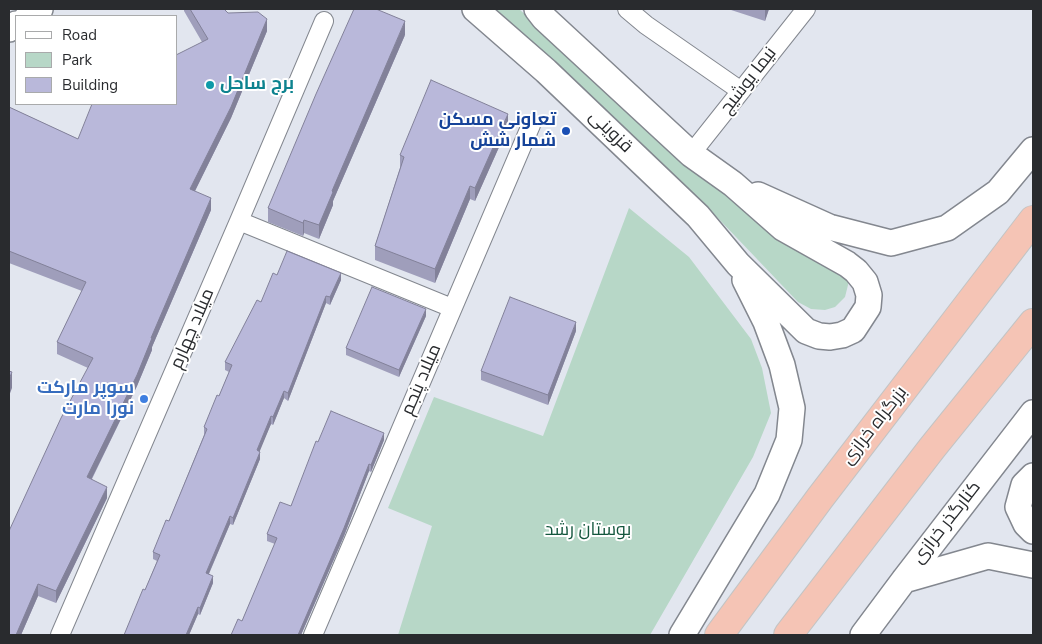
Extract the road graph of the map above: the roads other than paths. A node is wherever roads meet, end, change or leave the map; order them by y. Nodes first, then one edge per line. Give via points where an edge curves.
1 (475, 9) edge
2 (537, 9) edge
3 (627, 9) edge
4 (806, 9) edge
5 (324, 21) dead end
6 (741, 91) junction
7 (531, 125) dead end
8 (1033, 150) edge
9 (691, 154) junction
10 (733, 184) junction
11 (1033, 220) edge
12 (240, 221) junction
13 (738, 264) junction
14 (452, 308) junction
15 (1033, 323) edge
16 (1033, 413) edge
17 (1033, 476) edge
18 (1033, 531) edge
19 (1033, 565) edge
20 (904, 580) junction
21 (60, 635) edge
22 (313, 635) edge
23 (682, 635) edge
24 (719, 635) edge
25 (788, 635) edge
26 (863, 635) edge

1 - 13 street, قزوینی via 698,216
2 - 9 street
3 - 6 street
4 - 6 street, نیما یوشیج
5 - 12 street, میلاد چهارم
6 - 9 street, نیما یوشیج
7 - 14 street, میلاد پنجم
8 - 10 street via 998,192 947,228 891,243 829,227
9 - 10 street
10 - 13 street via 783,228 856,272 865,282 868,308 853,330 842,335 819,336 806,331 792,319
11 - 24 highway, بزرگراه خرازی
12 - 14 street
12 - 21 street, میلاد چهارم
13 - 23 street via 766,322 782,365 792,408 789,440 767,494
14 - 22 street, میلاد پنجم
15 - 25 highway
16 - 20 street, کنارگذر خرازی
17 - 18 street via 1024,485 1018,507
19 - 20 street via 988,556
20 - 26 street, کنارگذر خرازی

